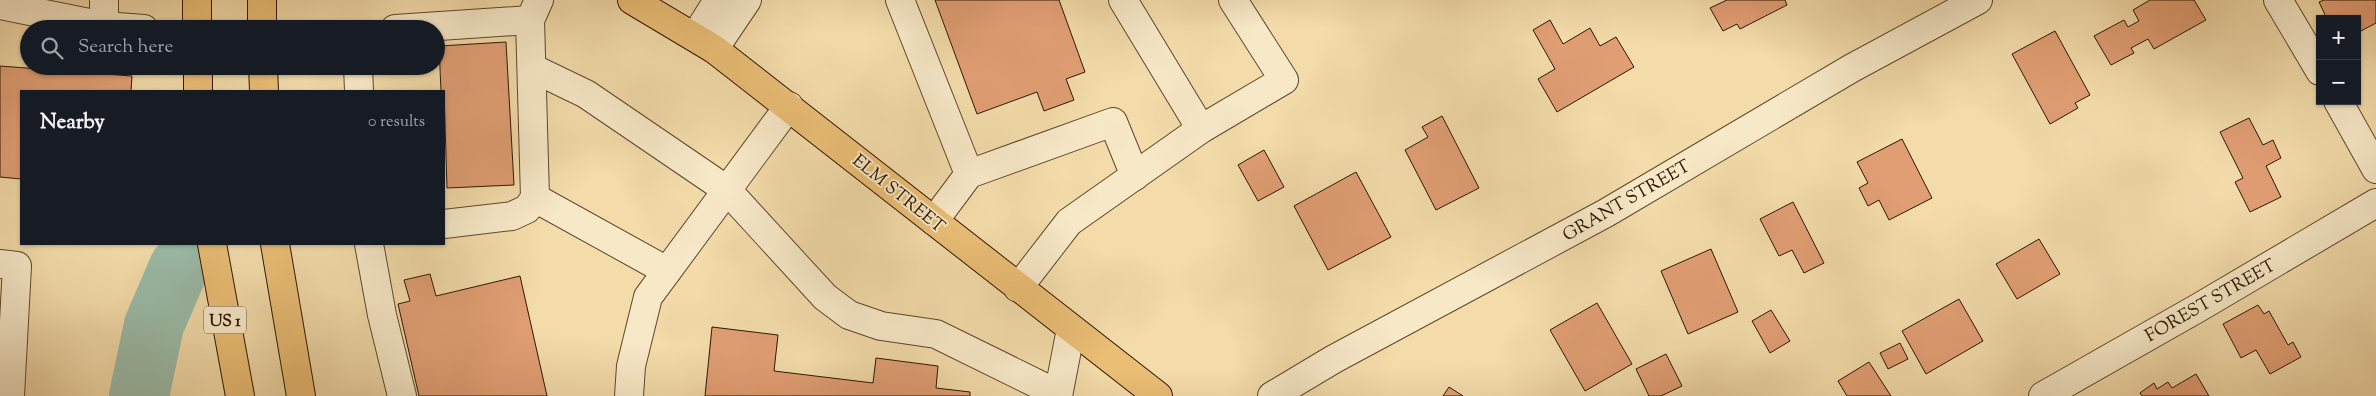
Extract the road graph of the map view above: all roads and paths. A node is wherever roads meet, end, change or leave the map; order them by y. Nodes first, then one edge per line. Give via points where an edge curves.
1 (197, 0) edge
2 (262, 0) edge
3 (718, 0) edge
4 (747, 0) edge
5 (900, 0) edge
6 (1123, 0) edge
7 (1234, 0) edge
8 (1978, 0) edge
9 (2278, 0) edge
10 (648, 4) edge
11 (0, 5) edge
12 (535, 10) edge
13 (104, 13) edge
14 (122, 20) edge
15 (196, 20) edge
16 (262, 20) edge
17 (445, 22) edge
18 (705, 43) junction
19 (2316, 64) edge
20 (532, 68) junction
21 (198, 75) edge
22 (263, 75) edge
23 (358, 75) edge
24 (198, 90) edge
25 (264, 90) edge
26 (359, 90) edge
27 (2340, 105) edge
28 (789, 106) junction
29 (1201, 129) junction
30 (2376, 169) edge
31 (969, 174) junction
32 (1135, 176) junction
33 (727, 190) junction
34 (536, 198) junction
35 (2376, 204) edge
36 (934, 221) junction
37 (445, 224) edge
38 (212, 245) edge
39 (276, 245) edge
40 (369, 245) edge
41 (0, 264) edge
42 (667, 271) junction
43 (1018, 288) junction
44 (1071, 329) junction
45 (1058, 395) edge
46 (10, 396) edge
47 (240, 396) edge
48 (301, 396) edge
49 (402, 396) edge
50 (629, 396) edge
51 (1158, 396) edge
52 (1272, 396) edge
53 (2043, 396) edge

1 - 15 main road
2 - 16 main road
3 - 18 street
4 - 18 street
5 - 31 street
6 - 29 street
7 - 29 street via 1284,80
8 - 52 street, GRANT STREET via 1852,68 1606,213 1334,359
9 - 19 street
10 - 18 main road, ELM STREET
11 - 13 street
12 - 17 street
12 - 20 street
13 - 14 street
18 - 28 main road, ELM STREET
20 - 33 street via 586,94
20 - 34 street
21 - 24 main road
22 - 25 main road
23 - 26 street
27 - 30 street
28 - 33 street
28 - 36 main road, ELM STREET
29 - 32 street
31 - 32 street via 1113,122
31 - 36 street
32 - 43 street via 1069,222
33 - 42 street
33 - 45 street via 825,297 849,314 881,326 936,334
34 - 37 street via 527,209 512,216
34 - 42 street
35 - 53 street, FOREST STREET
36 - 43 main road, ELM STREET
38 - 47 main road, US 1
39 - 48 main road
40 - 49 street
41 - 46 street via 17,266
42 - 50 street via 648,297 631,366
43 - 44 main road, ELM STREET
44 - 45 street
44 - 51 main road, ELM STREET

